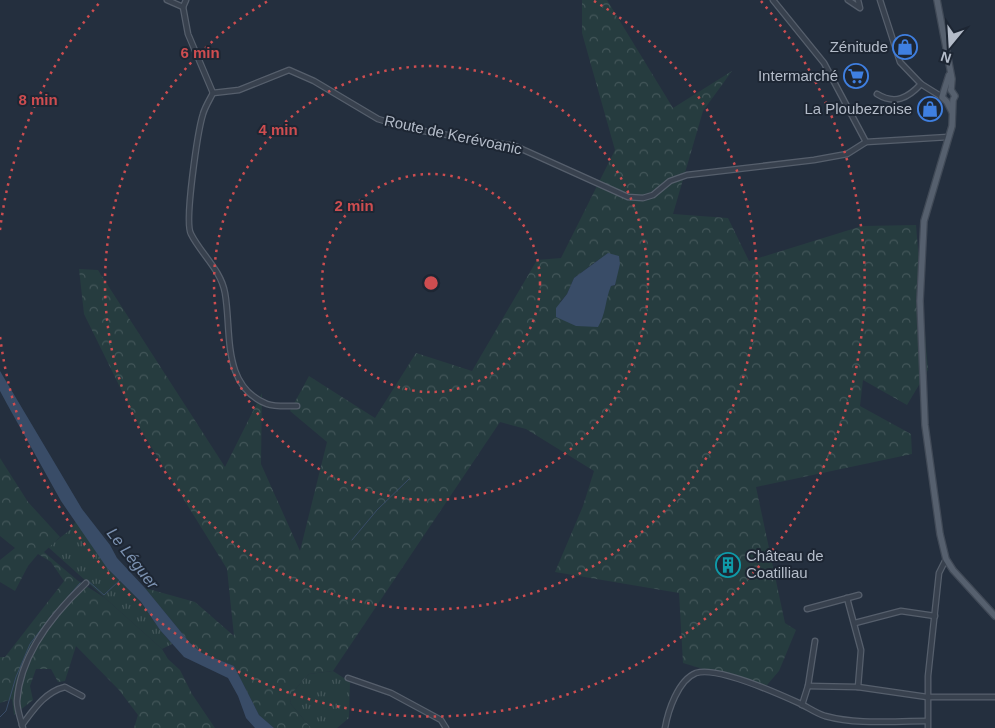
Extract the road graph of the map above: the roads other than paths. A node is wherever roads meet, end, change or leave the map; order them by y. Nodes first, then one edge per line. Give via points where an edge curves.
1 (167, 0) edge
2 (186, 0) edge
3 (773, 0) edge
4 (848, 0) edge
5 (858, 0) edge
6 (880, 0) edge
7 (937, 0) edge
8 (183, 7) junction
9 (921, 84) junction
10 (946, 92) junction
11 (213, 93) junction
12 (877, 94) dead end
13 (950, 101) junction
14 (948, 137) junction
15 (866, 142) junction
16 (297, 406) dead end
17 (946, 559) junction
18 (86, 583) dead end
19 (859, 595) dead end
20 (847, 598) junction
21 (807, 609) dead end
22 (994, 613) edge
23 (935, 616) junction
24 (854, 623) junction
25 (815, 641) dead end
26 (348, 678) dead end
27 (808, 686) junction
28 (858, 687) junction
29 (82, 696) dead end
30 (928, 697) junction
31 (995, 697) edge
32 (802, 705) junction
33 (927, 721) junction
34 (22, 726) edge
35 (446, 728) edge
36 (665, 728) edge
37 (928, 728) edge

1 - 8 street
2 - 8 street
3 - 15 street via 824,63
4 - 5 street via 860,8
6 - 9 street via 896,54 904,69
7 - 10 main road via 950,71
8 - 11 street via 188,34
9 - 10 street via 930,90
9 - 12 street via 911,95 900,99 890,100
10 - 13 main road
10 - 13 main road via 955,96
11 - 15 street, Route de Kerévoanic via 239,90 288,70 314,81 378,119 411,129 515,146 636,198 653,194 670,181 687,175 847,154
11 - 16 street via 203,114 188,214 190,232 225,292 236,376 245,389 268,404
13 - 14 main road via 953,115
14 - 15 street, Route de Kerévoanic
14 - 17 main road via 924,221 920,301 927,442
17 - 22 main road
17 - 23 street via 939,573
18 - 34 street via 55,614 20,677 17,704
19 - 20 street
20 - 21 street
20 - 24 street
23 - 24 street via 901,611
23 - 30 street
24 - 28 street via 861,650
25 - 27 street
26 - 35 street via 392,693 441,720
27 - 28 street
27 - 32 street
28 - 30 street
29 - 34 street via 64,687 56,689 39,702
30 - 31 street
30 - 33 street
32 - 33 street via 822,715 850,722
32 - 36 street via 766,688 721,674 700,672 683,683
33 - 37 street

